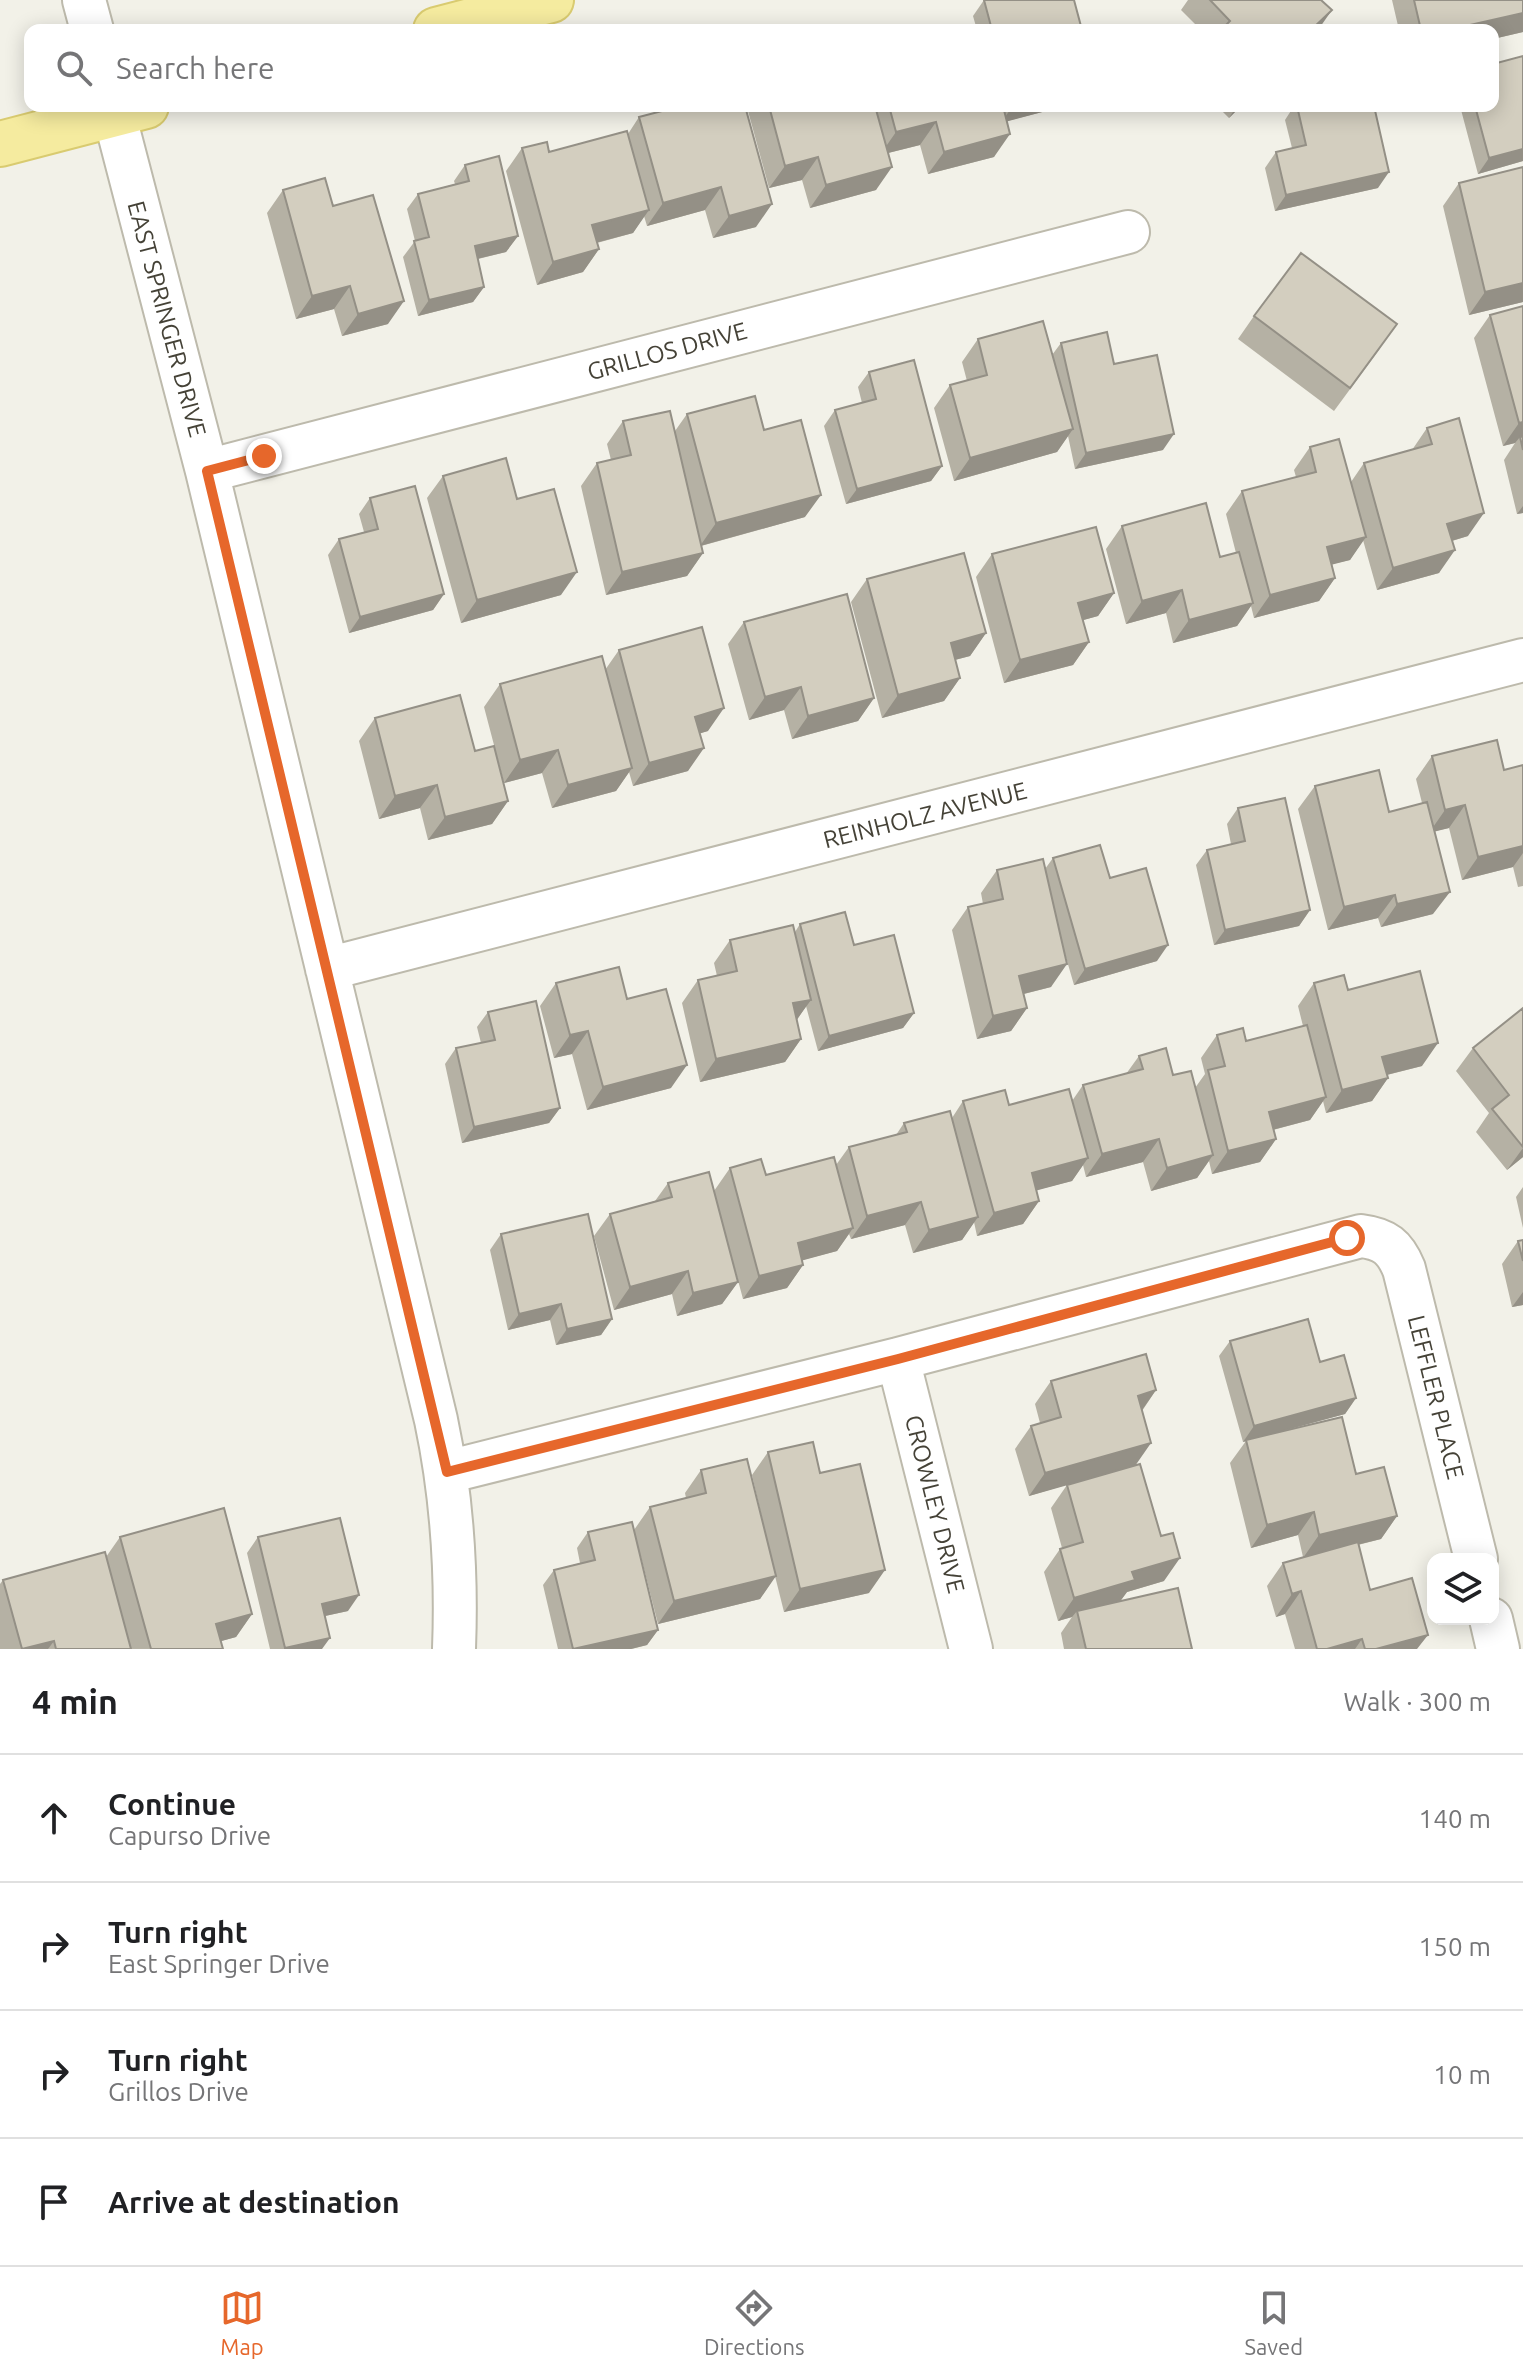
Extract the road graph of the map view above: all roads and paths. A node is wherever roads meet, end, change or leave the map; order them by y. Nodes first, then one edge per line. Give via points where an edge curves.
1 (84, 0) edge
2 (551, 0) edge
3 (90, 24) edge
4 (459, 24) edge
5 (113, 112) edge
6 (125, 112) edge
7 (0, 144) edge
8 (1128, 232) dead end
9 (207, 471) junction
10 (1523, 660) edge
11 (327, 969) junction
12 (898, 1359) junction
13 (447, 1472) junction
14 (1475, 1553) edge
15 (1492, 1625) edge
16 (454, 1649) edge
17 (971, 1649) edge
18 (1498, 1649) edge

1 - 3 street
2 - 4 main road
5 - 7 main road
6 - 9 street, EAST SPRINGER DRIVE
8 - 9 street, GRILLOS DRIVE
9 - 11 street, EAST SPRINGER DRIVE
10 - 11 street, REINHOLZ AVENUE
11 - 13 street, EAST SPRINGER DRIVE
12 - 13 street
12 - 14 street, LEFFLER PLACE via 1347,1238 1385,1241 1404,1269
12 - 17 street, CROWLEY DRIVE
13 - 16 street, EAST SPRINGER DRIVE via 454,1536
15 - 18 street

